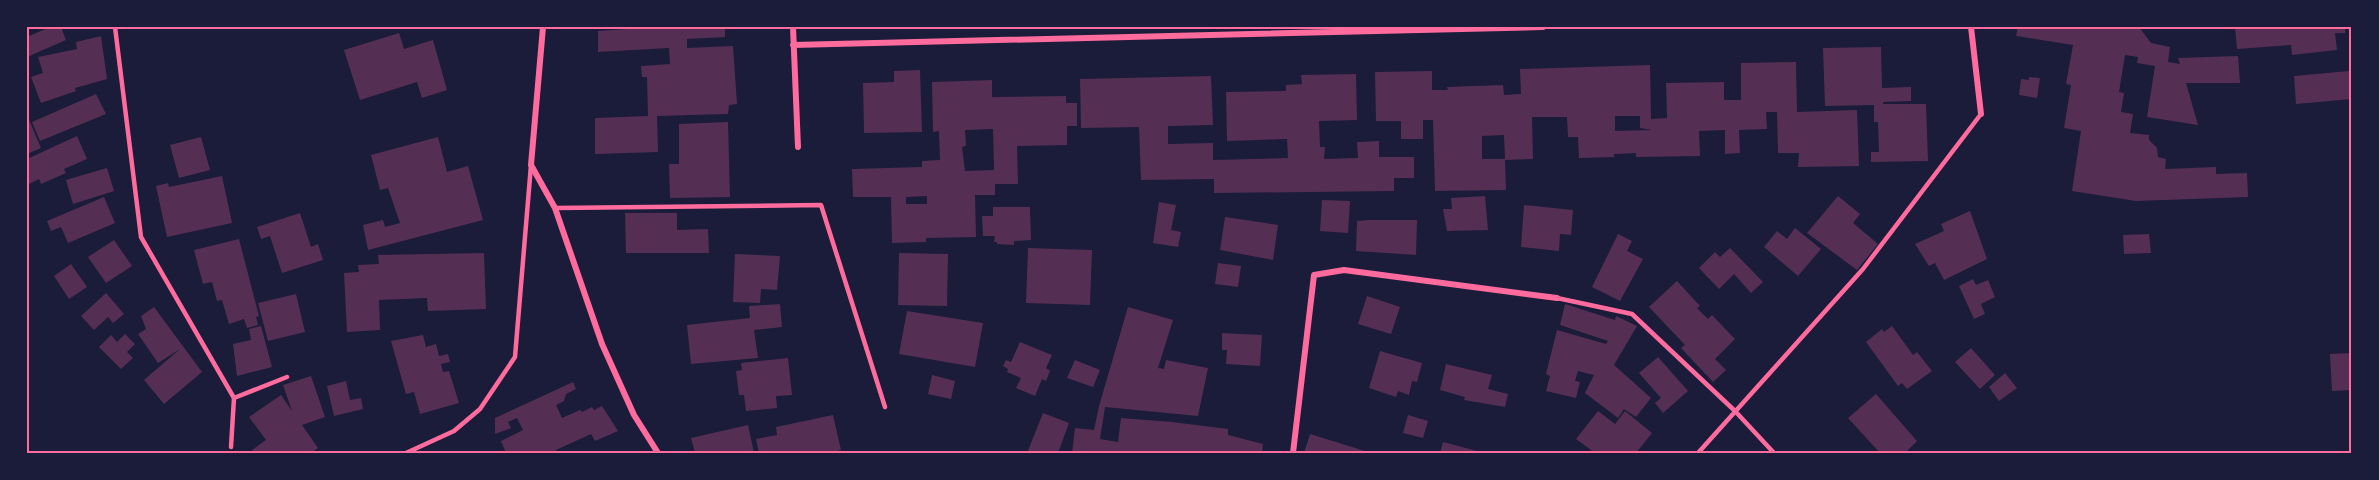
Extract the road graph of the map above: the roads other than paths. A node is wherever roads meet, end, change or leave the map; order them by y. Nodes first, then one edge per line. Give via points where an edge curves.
1 (116, 27) edge
2 (543, 27) edge
3 (793, 27) edge
4 (1543, 27) edge
5 (1971, 27) edge
6 (793, 45) junction
7 (1981, 114) joint
8 (798, 147) dead end
9 (531, 165) junction
10 (555, 208) junction
11 (1557, 298) joint
12 (286, 377) dead end
13 (234, 398) junction
14 (885, 407) dead end
15 (1735, 411) junction
16 (231, 447) dead end
17 (406, 453) edge
18 (658, 453) edge
19 (1293, 453) edge
20 (1698, 453) edge
21 (1774, 453) edge

1 - 13 lane via 141,237
2 - 9 street
3 - 6 street
4 - 6 street
5 - 7 street
6 - 8 street
7 - 15 lane via 1863,269
9 - 10 street
9 - 17 lane via 515,357 480,408 454,431
10 - 14 lane via 820,205
10 - 18 street via 602,344 634,415
11 - 15 lane via 1632,314
11 - 19 street via 1344,270 1314,275
12 - 13 lane
13 - 16 lane
15 - 20 lane
15 - 21 lane

